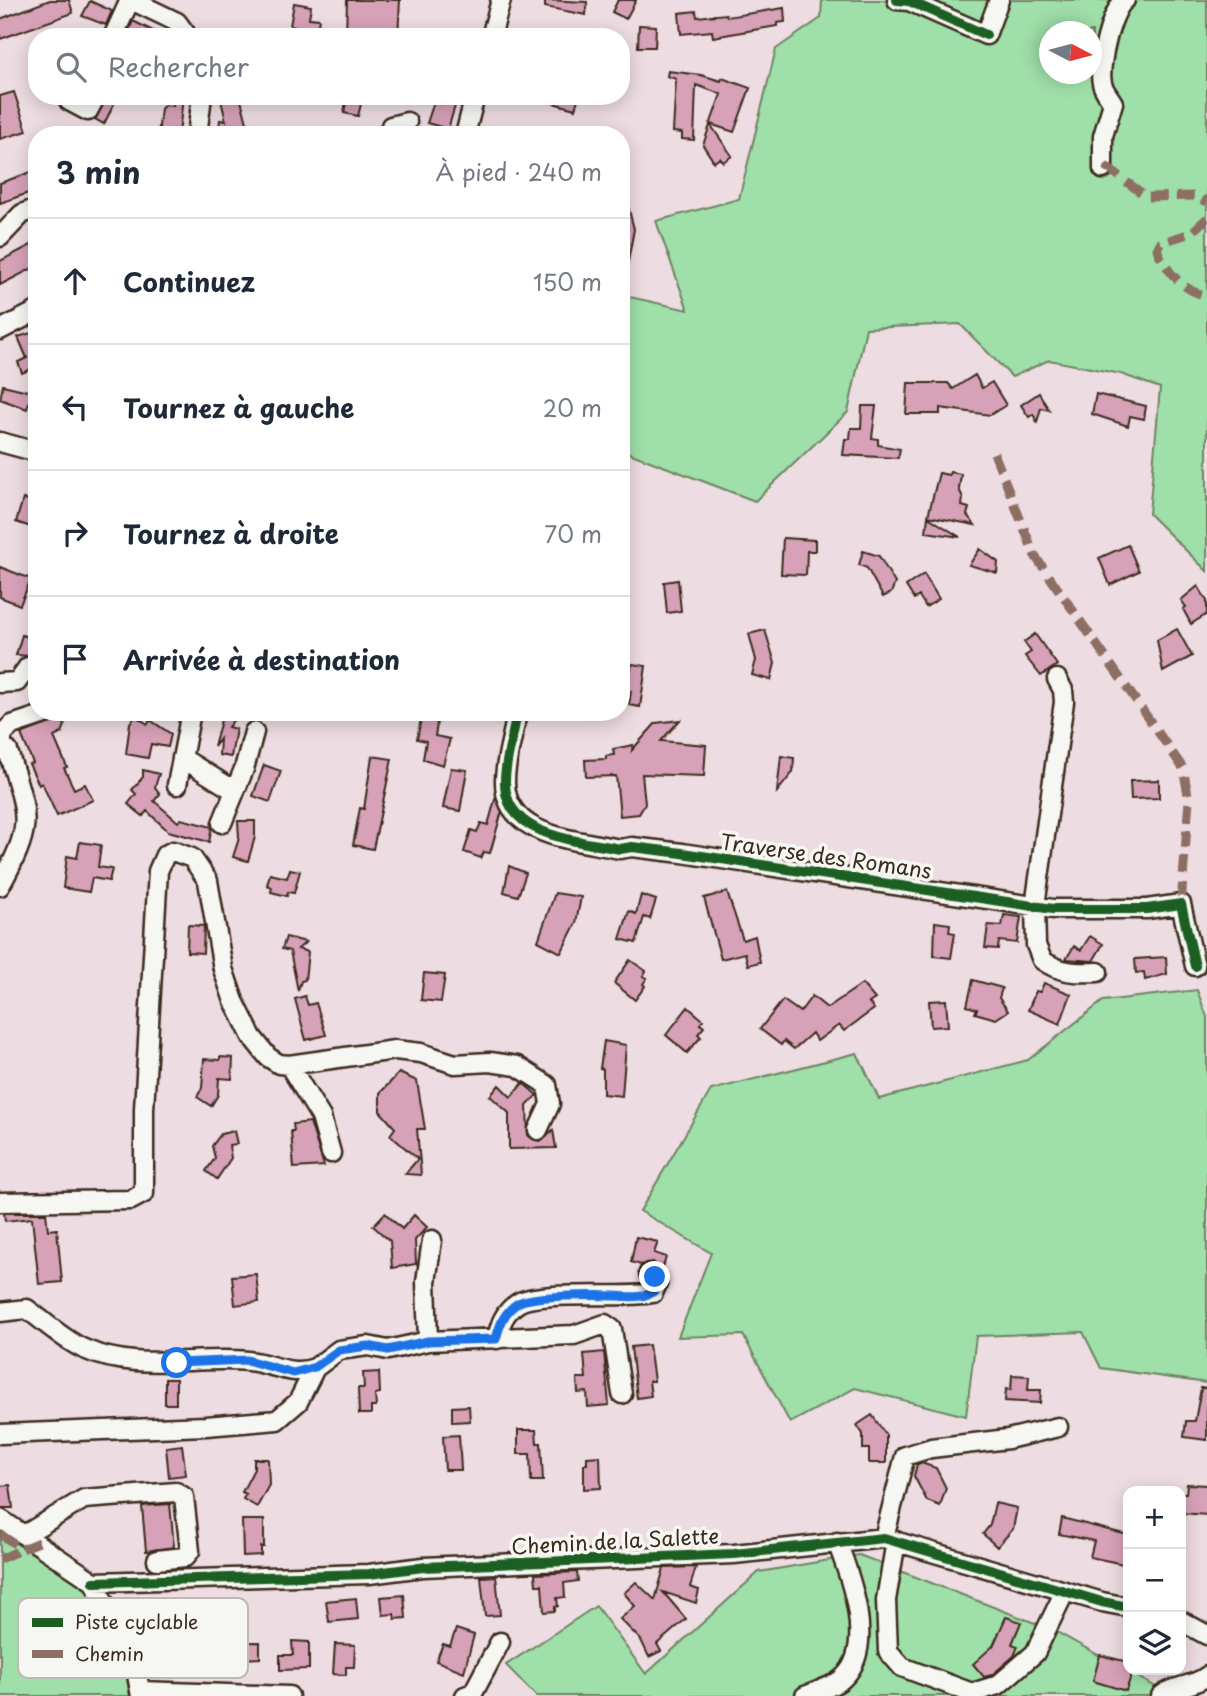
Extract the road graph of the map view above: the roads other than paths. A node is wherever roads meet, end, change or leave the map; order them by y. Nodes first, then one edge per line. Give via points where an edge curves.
1 (131, 0) edge
2 (501, 0) edge
3 (897, 0) edge
4 (999, 0) edge
5 (1125, 0) edge
6 (117, 28) edge
7 (181, 28) edge
8 (493, 28) edge
9 (77, 105) edge
10 (91, 105) edge
11 (201, 105) edge
12 (473, 105) edge
13 (407, 122) dead end
14 (198, 126) edge
15 (391, 126) edge
16 (467, 126) edge
17 (1103, 169) dead end
18 (28, 212) edge
19 (0, 237) edge
20 (28, 316) edge
21 (0, 330) edge
22 (0, 442) edge
23 (28, 449) edge
24 (28, 667) dead end
25 (1057, 679) dead end
26 (0, 683) edge
27 (28, 720) edge
28 (189, 721) edge
29 (515, 721) edge
30 (254, 732) dead end
31 (182, 758) junction
32 (177, 785) dead end
33 (235, 791) junction
34 (222, 823) dead end
35 (0, 886) edge
36 (1035, 906) junction
37 (1195, 966) dead end
38 (1098, 972) dead end
39 (289, 1065) junction
40 (538, 1130) dead end
41 (331, 1153) dead end
42 (0, 1202) edge
43 (432, 1240) dead end
44 (649, 1273) dead end
45 (0, 1312) edge
46 (496, 1339) junction
47 (428, 1341) junction
48 (315, 1367) junction
49 (622, 1394) dead end
50 (1058, 1427) dead end
51 (0, 1434) edge
52 (0, 1519) edge
53 (26, 1534) junction
54 (890, 1540) junction
55 (837, 1542) junction
56 (157, 1560) dead end
57 (94, 1582) junction
58 (1065, 1591) junction
59 (102, 1598) edge
60 (1123, 1606) edge
61 (1186, 1624) edge
62 (1207, 1635) edge
63 (500, 1642) dead end
64 (1207, 1676) edge
65 (141, 1693) edge
66 (289, 1696) edge
67 (465, 1696) edge
68 (805, 1696) edge
69 (1161, 1696) edge

1 - 6 street
1 - 7 street
2 - 8 street
3 - 4 street via 986,35
5 - 17 street via 1109,27 1101,83 1113,103 1102,136
9 - 10 street via 88,111
11 - 14 street
12 - 16 street
13 - 15 street
18 - 19 street
20 - 21 street
22 - 23 street
24 - 26 street via 18,682
25 - 36 street via 1064,702
27 - 35 street via 2,734 26,812 26,826
28 - 31 street
29 - 36 street, Traverse des Romans via 506,793 511,809 530,827 620,849 682,853
30 - 33 street
31 - 32 street
31 - 33 street
33 - 34 street
36 - 37 street, Traverse des Romans via 1147,909 1181,904
36 - 38 street via 1036,945 1042,960 1070,973
39 - 40 street via 395,1050 455,1064 517,1066 547,1085 550,1104
39 - 41 street via 321,1117
39 - 42 street via 268,1057 252,1037 223,969 208,881 192,858 173,851 165,855 158,871 144,1108 144,1193 131,1200
43 - 47 street via 426,1283
44 - 46 street via 657,1284 653,1293 523,1300 507,1313
45 - 48 street via 27,1309 83,1349 122,1360 247,1360 293,1373
46 - 47 street
46 - 49 street via 574,1335 605,1324 612,1329
47 - 48 street via 388,1350 368,1346 339,1350
48 - 51 street via 298,1402 277,1420
50 - 54 street via 905,1456
52 - 53 street
53 - 56 street via 84,1499 176,1492 184,1497 191,1551 185,1557
53 - 57 street
54 - 55 street, Chemin de la Salette
54 - 58 street, Chemin de la Salette
54 - 58 street via 888,1651 902,1667 972,1693 998,1685 1035,1653
55 - 57 street, Chemin de la Salette via 734,1553 423,1567 369,1574
55 - 68 street via 859,1606 855,1655 844,1677
57 - 59 street
58 - 60 street, Chemin de la Salette
61 - 62 street
63 - 67 street via 473,1693
64 - 69 street
65 - 66 street

